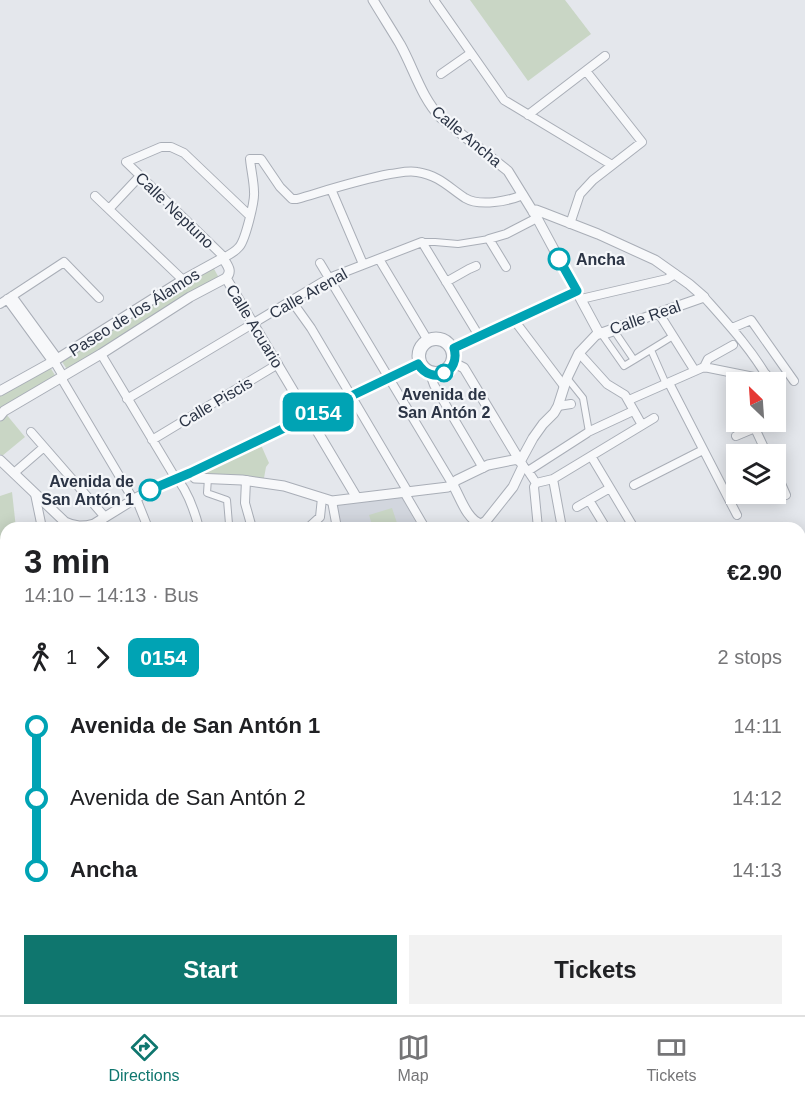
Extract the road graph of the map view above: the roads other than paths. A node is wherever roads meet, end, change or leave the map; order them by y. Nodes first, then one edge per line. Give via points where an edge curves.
1 (373, 0) edge
2 (434, 0) edge
3 (471, 53) junction
4 (604, 56) dead end
5 (586, 71) junction
6 (441, 74) dead end
7 (528, 115) junction
8 (612, 165) junction
9 (140, 176) junction
10 (331, 189) junction
11 (523, 195) junction
12 (95, 196) dead end
13 (109, 209) junction
14 (535, 215) junction
15 (250, 216) junction
16 (570, 224) junction
17 (489, 239) junction
18 (422, 242) junction
19 (224, 258) junction
20 (379, 259) junction
21 (214, 263) junction
22 (320, 263) dead end
23 (363, 264) junction
24 (476, 266) dead end
25 (506, 267) dead end
26 (675, 274) junction
27 (225, 278) junction
28 (329, 278) junction
29 (183, 280) junction
30 (446, 282) junction
31 (579, 295) junction
32 (704, 297) junction
33 (99, 298) dead end
34 (6, 300) edge
35 (291, 300) junction
36 (658, 312) junction
37 (513, 320) junction
38 (253, 323) junction
39 (732, 328) junction
40 (599, 333) junction
41 (479, 336) junction
42 (673, 336) junction
43 (427, 339) junction
44 (733, 345) dead end
45 (449, 346) junction
46 (651, 350) junction
47 (579, 353) junction
48 (101, 354) junction
49 (634, 360) junction
50 (54, 361) junction
51 (454, 363) junction
52 (278, 364) junction
53 (418, 364) junction
54 (704, 367) junction
55 (695, 371) junction
56 (726, 372) edge
57 (763, 372) edge
58 (430, 374) junction
59 (63, 376) junction
60 (389, 377) junction
61 (794, 381) dead end
62 (566, 382) junction
63 (667, 383) junction
64 (0, 391) edge
65 (351, 396) junction
66 (583, 398) junction
67 (127, 399) junction
68 (628, 400) junction
69 (571, 404) joint
70 (558, 406) junction
71 (633, 411) junction
72 (0, 416) edge
73 (309, 416) junction
74 (654, 418) dead end
75 (642, 425) junction
76 (31, 432) dead end
77 (589, 432) junction
78 (743, 432) edge
79 (736, 436) dead end
80 (152, 440) junction
81 (44, 447) junction
82 (704, 450) junction
83 (591, 456) junction
84 (0, 460) edge
85 (522, 464) junction
86 (483, 468) junction
87 (14, 473) junction
88 (190, 473) junction
89 (177, 478) junction
90 (208, 478) junction
91 (553, 479) junction
92 (248, 481) junction
93 (536, 483) junction
94 (453, 485) junction
95 (634, 485) dead end
96 (610, 488) junction
97 (406, 492) junction
98 (35, 494) junction
99 (134, 498) junction
100 (322, 498) junction
101 (357, 498) junction
102 (589, 500) junction
103 (332, 501) junction
104 (577, 507) dead end
105 (737, 515) dead end
106 (105, 517) junction
107 (41, 522) edge
108 (65, 522) edge
109 (97, 522) edge
110 (145, 522) edge
111 (197, 522) edge
112 (229, 522) edge
113 (250, 522) edge
114 (315, 522) edge
115 (336, 522) edge
116 (422, 522) edge
117 (476, 522) edge
118 (485, 522) edge
119 (537, 522) edge
120 (561, 522) edge
121 (602, 522) edge
122 (630, 522) edge

1 - 11 street, Calle Ancha via 432,109 508,171
2 - 3 street
3 - 6 street
3 - 7 street via 504,100
4 - 5 street
5 - 7 street
5 - 8 street via 642,142
7 - 8 street
8 - 16 street via 580,194
9 - 13 street
9 - 15 street, Calle Neptuno via 126,162 161,147 171,147 184,153
9 - 19 street, Calle Neptuno
10 - 11 street via 407,171 441,179 475,202 507,201
10 - 15 street via 292,199 261,159 250,159 255,194
10 - 23 street
11 - 14 street, Calle Ancha
12 - 13 street
13 - 29 street
14 - 16 street
14 - 17 street, Calle Arenal via 507,234
14 - 31 street, Calle Ancha
15 - 19 street via 240,247
16 - 26 street via 655,260
17 - 18 street, Calle Arenal via 458,244
17 - 25 street
18 - 20 street, Calle Arenal
18 - 30 street
19 - 21 street, Paseo de los Álamos
19 - 27 street via 230,271
20 - 23 street, Calle Arenal
20 - 43 street
21 - 27 street, Calle Acuario
21 - 29 street, Paseo de los Álamos
22 - 28 street
23 - 28 street, Calle Arenal
24 - 30 street
26 - 31 street via 667,279
26 - 32 street
27 - 38 street, Calle Acuario
27 - 48 street, Paseo de los Álamos
28 - 35 street, Calle Arenal
28 - 60 street
29 - 50 street, Paseo de los Álamos
30 - 41 street
31 - 37 street
31 - 40 street, Calle Ancha
32 - 36 street, Calle Real
32 - 39 street
33 - 34 street via 64,262
34 - 50 street
35 - 38 street, Calle Arenal
35 - 65 street
36 - 40 street, Calle Real
36 - 42 street
37 - 41 street
37 - 62 street
38 - 52 street, Calle Acuario
38 - 67 street, Calle Arenal
39 - 57 street
39 - 61 street via 752,320
40 - 47 street, Calle Real
41 - 45 street
42 - 46 street
42 - 55 street
43 - 45 street via 441,337 451,343
43 - 53 street via 417,351
44 - 54 street via 708,359
45 - 45 street via 450,357 444,368 428,368 422,361 424,348 431,342
45 - 51 street
46 - 49 street
46 - 63 street
47 - 62 street, Calle Real
47 - 68 street
48 - 59 street, Paseo de los Álamos
48 - 67 street
49 - 49 street via 624,366 603,336 615,332
50 - 59 street, Paseo de los Álamos
50 - 64 street, Paseo de los Álamos
51 - 58 street via 442,374
51 - 85 street via 464,368
52 - 73 street, Calle Acuario
52 - 80 street, Calle Piscis
53 - 58 street
53 - 60 street
54 - 55 street
54 - 56 street
55 - 63 street
58 - 86 street
59 - 72 street, Paseo de los Álamos
59 - 99 street
60 - 65 street
60 - 94 street
62 - 66 street
62 - 70 street, Calle Real
63 - 68 street
63 - 82 street
65 - 73 street
65 - 97 street
66 - 69 street
66 - 77 street
67 - 80 street
68 - 71 street
69 - 70 street
70 - 85 street, Calle Real via 533,438
71 - 75 street
71 - 77 street
73 - 88 street
73 - 101 street, Calle Acuario
74 - 75 street
75 - 83 street
76 - 81 street
77 - 85 street
78 - 79 street
80 - 89 street
81 - 87 street
81 - 106 street
82 - 95 street
82 - 105 street
83 - 91 street
83 - 96 street
84 - 87 street
85 - 86 street
85 - 93 street
85 - 118 street, Calle Real via 513,487
86 - 94 street
87 - 98 street
88 - 89 street
88 - 90 street via 195,478
89 - 99 street
89 - 111 street
90 - 92 street
90 - 112 street via 207,494 227,500
91 - 93 street
91 - 120 street
92 - 100 street via 285,486
92 - 113 street via 246,506
93 - 119 street
94 - 97 street
94 - 117 street
96 - 102 street
96 - 122 street
97 - 101 street
97 - 116 street
98 - 107 street
98 - 108 street
99 - 106 street
99 - 110 street
100 - 103 street
100 - 114 street via 320,517
101 - 103 street
102 - 104 street
102 - 121 street
103 - 115 street
106 - 109 street

